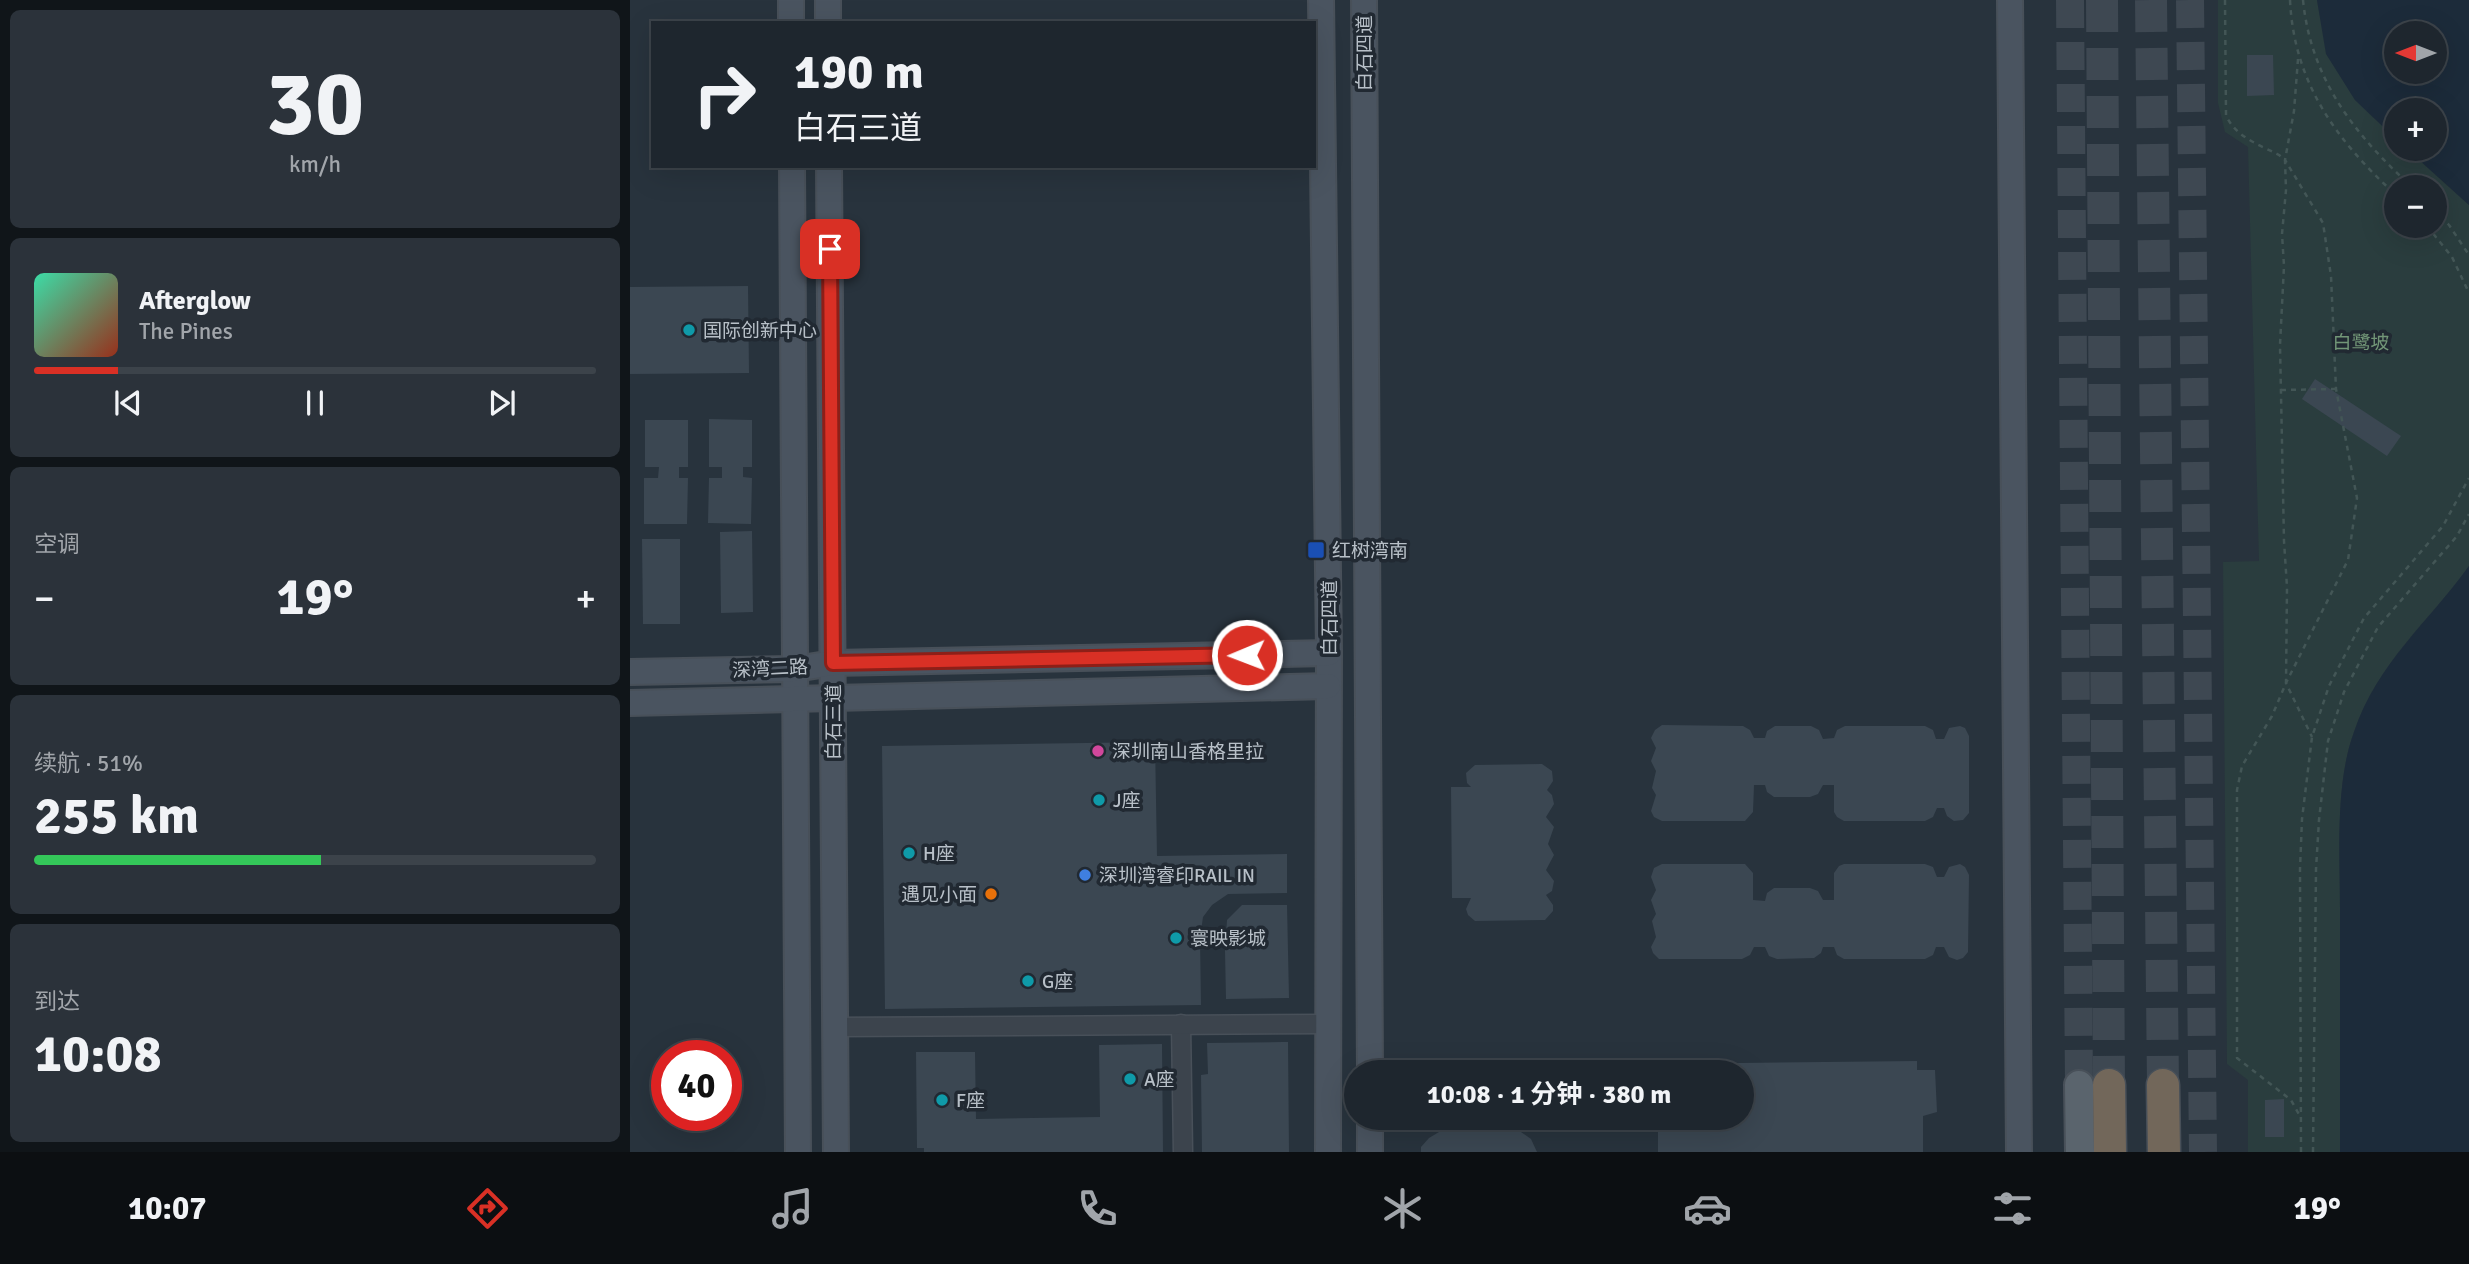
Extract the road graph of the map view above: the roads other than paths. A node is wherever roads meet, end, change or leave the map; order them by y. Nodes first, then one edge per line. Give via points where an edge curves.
1 (791, 0) edge
2 (828, 0) edge
3 (1321, 0) edge
4 (1363, 0) edge
5 (2010, 0) edge
6 (791, 21) edge
7 (828, 21) edge
8 (792, 168) edge
9 (829, 168) edge
10 (1329, 653) junction
11 (833, 663) junction
12 (795, 669) junction
13 (630, 672) edge
14 (1328, 686) junction
15 (832, 700) junction
16 (795, 701) junction
17 (630, 703) edge
18 (1181, 1024) junction
19 (1328, 1024) junction
20 (835, 1027) junction
21 (1370, 1060) edge
22 (2094, 1085) joint
23 (2163, 1085) tunnel mouth
24 (1370, 1130) edge
25 (798, 1152) edge
26 (836, 1152) edge
27 (1183, 1152) edge
28 (1328, 1152) edge
29 (1370, 1152) edge
30 (2019, 1152) edge
31 (2080, 1152) edge
32 (2110, 1152) edge
33 (2164, 1152) edge

1 - 6 street
2 - 7 street
3 - 10 street, 白石四道
4 - 21 street, 白石四道
5 - 30 street
8 - 12 street, 白石三道
9 - 11 street, 白石三道
10 - 11 street, 深湾二路
10 - 14 street, 白石四道
11 - 12 street, 深湾二路
11 - 15 street, 白石三道
12 - 13 street, 深湾二路
12 - 16 street, 白石三道
14 - 15 street, 深湾二路
14 - 19 street, 白石四道
15 - 16 street, 深湾二路
15 - 20 street, 白石三道
16 - 17 street, 深湾二路
16 - 25 street, 白石三道
18 - 19 street
18 - 20 street
18 - 27 street
19 - 28 street, 白石四道
20 - 26 street, 白石三道
22 - 31 main road
22 - 32 highway
23 - 33 highway
24 - 29 street

